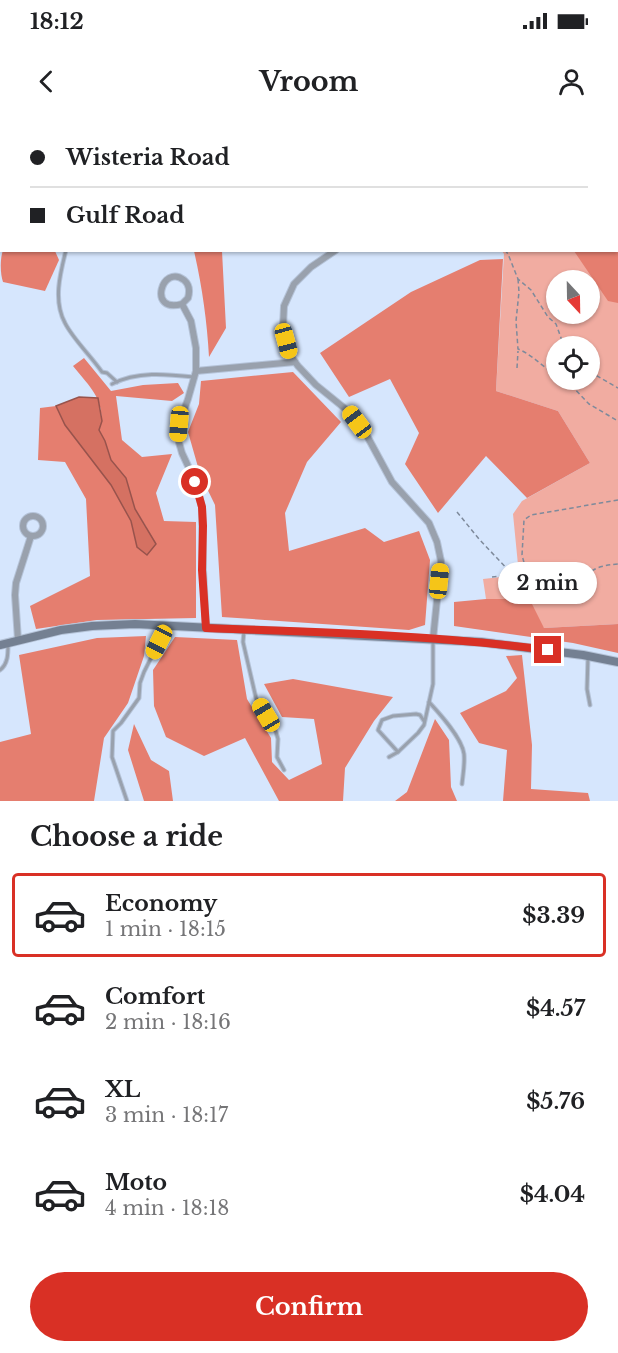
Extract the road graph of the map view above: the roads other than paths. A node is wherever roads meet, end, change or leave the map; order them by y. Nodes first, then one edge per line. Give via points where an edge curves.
1 (66, 252) edge
2 (333, 252) edge
3 (182, 304) junction
4 (295, 362) junction
5 (195, 374) junction
6 (31, 537) dead end
7 (165, 625) junction
8 (206, 628) junction
9 (244, 629) junction
10 (433, 639) junction
11 (18, 640) junction
12 (4, 644) edge
13 (588, 656) junction
14 (618, 662) edge
15 (0, 670) edge
16 (429, 702) junction
17 (590, 705) dead end
18 (427, 708) junction
19 (416, 714) junction
20 (424, 721) junction
21 (398, 752) junction
22 (389, 757) dead end
23 (285, 770) dead end
24 (462, 784) dead end
25 (127, 801) edge

1 - 5 lane via 58,295 61,314 102,372 114,383 152,374
2 - 4 street via 294,284 284,306 283,327
3 - 3 street via 188,298 187,282 169,278 163,284 162,298 169,304
3 - 5 street via 191,321
4 - 5 street
4 - 10 street via 348,411 366,434 392,482 429,523 441,561
5 - 8 street via 177,439 202,507
6 - 11 street via 16,583
7 - 8 street
7 - 11 street via 92,626
7 - 25 lane via 140,683 139,698 113,731 112,757
8 - 9 street
9 - 10 street
9 - 23 lane via 243,642 256,698 276,732 277,757
10 - 13 street
10 - 16 lane
11 - 12 street
12 - 15 lane via 8,657
13 - 14 street
13 - 17 lane
16 - 18 lane
16 - 24 lane via 464,751
18 - 19 lane
18 - 20 lane
19 - 20 lane
19 - 21 lane via 393,716 380,724 378,730
20 - 21 lane via 418,734
21 - 22 lane

